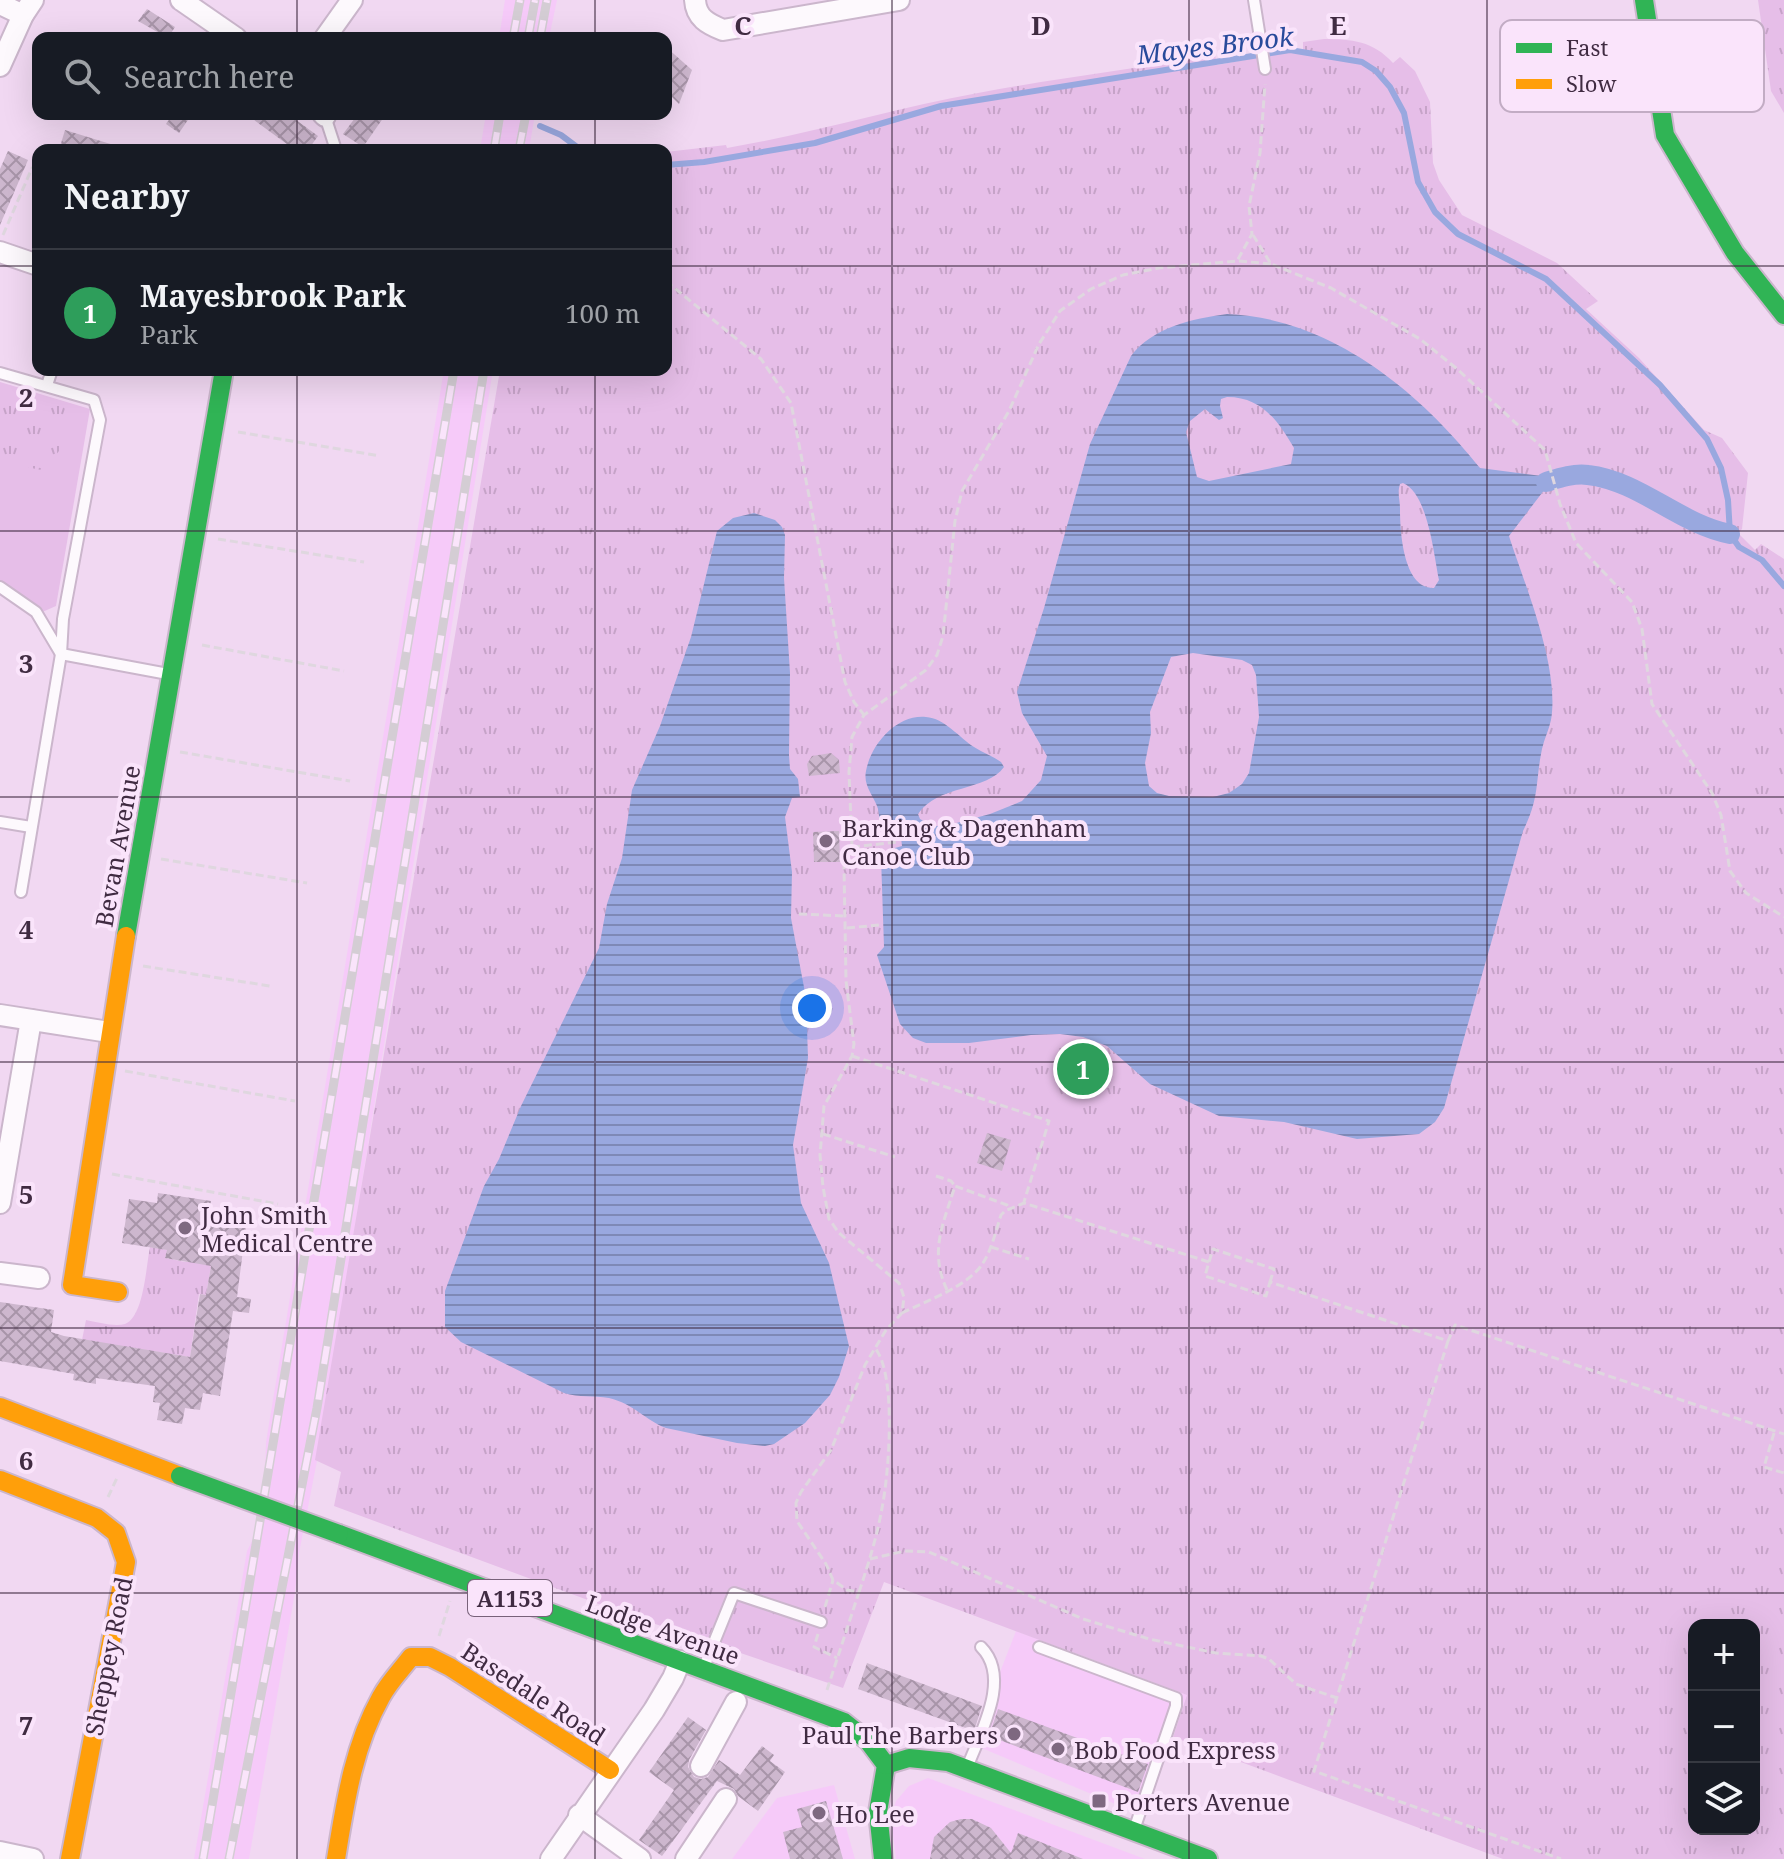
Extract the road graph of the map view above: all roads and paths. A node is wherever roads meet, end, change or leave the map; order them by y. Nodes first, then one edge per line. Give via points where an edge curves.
1 (181, 0) edge
2 (352, 0) edge
3 (695, 0) edge
4 (899, 0) edge
5 (1254, 0) edge
6 (1644, 0) edge
7 (0, 4) edge
8 (28, 8) edge
9 (1647, 20) edge
10 (227, 32) edge
11 (329, 32) edge
12 (0, 66) edge
13 (1265, 69) joint
14 (1661, 112) edge
15 (326, 120) edge
16 (334, 144) edge
17 (32, 168) edge
18 (1252, 234) junction
19 (0, 242) edge
20 (0, 252) edge
21 (1237, 261) junction
22 (32, 263) edge
23 (1271, 264) junction
24 (672, 286) edge
25 (1784, 315) edge
26 (0, 373) edge
27 (50, 376) edge
28 (223, 376) edge
29 (47, 385) junction
30 (214, 428) junction
31 (380, 456) dead end
32 (195, 535) junction
33 (364, 562) dead end
34 (0, 587) edge
35 (177, 640) junction
36 (61, 654) junction
37 (344, 671) dead end
38 (171, 674) junction
39 (864, 715) junction
40 (158, 748) junction
41 (350, 781) dead end
42 (0, 822) edge
43 (31, 827) junction
44 (898, 842) dead end
45 (852, 847) junction
46 (140, 856) junction
47 (307, 883) dead end
48 (21, 892) dead end
49 (799, 914) dead end
50 (845, 916) junction
51 (1784, 917) edge
52 (879, 925) dead end
53 (845, 928) junction
54 (121, 962) junction
55 (270, 986) dead end
56 (0, 1015) edge
57 (31, 1020) junction
58 (109, 1032) junction
59 (852, 1056) junction
60 (105, 1068) junction
61 (295, 1101) dead end
62 (821, 1134) junction
63 (895, 1157) dead end
64 (90, 1171) junction
65 (936, 1176) dead end
66 (955, 1186) junction
67 (0, 1203) edge
68 (1024, 1203) junction
69 (278, 1204) dead end
70 (1009, 1208) junction
71 (990, 1247) junction
72 (1029, 1259) dead end
73 (1209, 1262) junction
74 (0, 1273) edge
75 (39, 1278) dead end
76 (1270, 1282) junction
77 (948, 1291) junction
78 (118, 1292) dead end
79 (902, 1313) junction
80 (1448, 1341) junction
81 (875, 1348) junction
82 (0, 1407) edge
83 (1775, 1431) junction
84 (1784, 1434) edge
85 (1784, 1473) edge
86 (0, 1480) edge
87 (115, 1482) dead end
88 (103, 1508) dead end
89 (870, 1559) junction
90 (833, 1580) junction
91 (859, 1592) junction
92 (449, 1604) dead end
93 (821, 1622) junction
94 (436, 1643) dead end
95 (981, 1647) dead end
96 (1039, 1647) dead end
97 (837, 1658) junction
98 (680, 1661) junction
99 (703, 1669) junction
100 (825, 1694) dead end
101 (1337, 1698) junction
102 (736, 1702) dead end
103 (886, 1765) junction
104 (701, 1766) dead end
105 (610, 1770) junction
106 (967, 1770) junction
107 (726, 1799) dead end
108 (579, 1815) junction
109 (1134, 1831) junction
110 (0, 1852) edge
111 (33, 1859) edge
112 (70, 1859) edge
113 (336, 1859) edge
114 (551, 1859) edge
115 (640, 1859) edge
116 (686, 1859) edge
117 (883, 1859) edge
118 (1208, 1859) edge
119 (1561, 1859) edge

1 - 10 street
2 - 11 street
3 - 4 street via 705,23 723,30
5 - 13 lane
6 - 9 street
7 - 8 street
8 - 12 street
13 - 18 path via 1260,153 1249,206
14 - 25 street via 1665,135 1735,253
15 - 16 lane
17 - 19 path
18 - 21 path
18 - 23 path
20 - 22 street
21 - 23 path
21 - 39 path via 1123,275 1060,311 962,491 937,655 926,670
23 - 51 path via 1331,288 1420,339 1537,440 1548,457 1576,543 1632,602 1642,629 1652,704 1712,793 1730,871 1746,893
24 - 39 path via 761,359 791,403 845,682
26 - 29 lane
27 - 29 lane
28 - 30 street, Bevan Avenue
29 - 36 lane via 94,400 100,420
30 - 31 path
30 - 32 street, Bevan Avenue
32 - 33 path
32 - 35 street, Bevan Avenue
34 - 36 lane via 36,612
35 - 37 path
35 - 38 street, Bevan Avenue
36 - 38 lane
36 - 43 lane
38 - 40 street, Bevan Avenue
39 - 45 path via 850,750
40 - 41 path
40 - 46 street, Bevan Avenue
42 - 43 lane
43 - 48 lane
44 - 45 path
45 - 50 path via 844,867
46 - 47 path
46 - 54 street, Bevan Avenue
49 - 50 path
50 - 53 path
52 - 53 path
53 - 59 path
54 - 55 path
54 - 58 street, Bevan Avenue
56 - 57 street
57 - 58 street
57 - 67 street
58 - 60 street, Bevan Avenue
59 - 62 path via 824,1106
59 - 68 path via 1049,1121
60 - 61 path
60 - 64 street, Bevan Avenue
62 - 63 path
62 - 79 path via 829,1219 848,1242 899,1283
64 - 69 path
64 - 78 street, Bevan Avenue via 72,1285
65 - 66 path
66 - 70 path
66 - 77 path via 936,1257
68 - 70 path
68 - 73 path
70 - 71 path via 1001,1215
71 - 72 path
71 - 77 path via 981,1266
73 - 76 path via 1213,1249 1274,1269
73 - 76 path via 1205,1276 1266,1296
74 - 75 street
76 - 80 path
77 - 79 path
79 - 81 path
80 - 83 path via 1455,1325
80 - 101 path
81 - 89 path via 886,1373 889,1405 882,1507
81 - 90 path via 831,1450 796,1503 797,1521
82 - 98 street, Lodge Avenue / A1153, bridge
83 - 84 path
83 - 85 path via 1764,1467
86 - 112 street, Sheppey Road via 97,1518 116,1533 126,1562
87 - 88 path
89 - 91 path
89 - 101 path via 929,1552 1083,1619 1216,1653 1261,1656 1296,1684
90 - 91 path
90 - 93 path
91 - 97 path
92 - 94 path
93 - 97 path via 814,1647
93 - 99 lane via 734,1593
95 - 106 lane via 991,1657 995,1676
96 - 109 lane via 1176,1698
97 - 100 path
98 - 99 street, Lodge Avenue / A1153
98 - 105 street via 654,1710
99 - 103 street, Lodge Avenue / A1153 via 844,1722
101 - 119 path via 1314,1771
102 - 104 street
103 - 106 street via 909,1758
103 - 117 street via 878,1790 877,1834
105 - 108 street
105 - 113 street, Basedale Road via 450,1667 430,1657 411,1657 382,1694 356,1750
106 - 109 street
107 - 116 street
108 - 114 street
108 - 115 street
109 - 118 street
110 - 111 street

